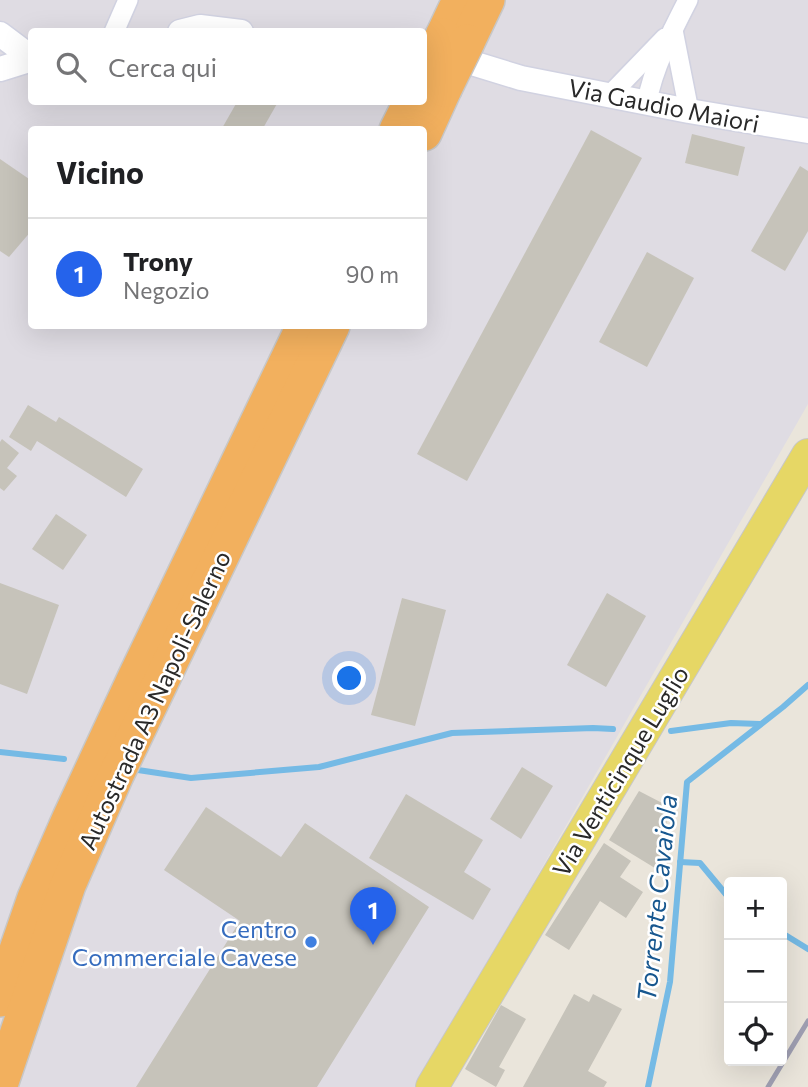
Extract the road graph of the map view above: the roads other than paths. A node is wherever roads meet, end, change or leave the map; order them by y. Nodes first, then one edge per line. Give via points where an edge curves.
1 (128, 0) edge
2 (460, 0) edge
3 (487, 0) edge
4 (688, 0) edge
5 (116, 28) edge
6 (673, 29) junction
7 (0, 34) edge
8 (439, 47) edge
9 (28, 55) edge
10 (28, 59) edge
11 (0, 68) edge
12 (434, 82) edge
13 (610, 95) junction
14 (647, 102) junction
15 (410, 105) edge
16 (689, 111) junction
17 (399, 126) edge
18 (425, 126) edge
19 (808, 131) edge
20 (303, 329) edge
21 (331, 329) edge
22 (808, 455) edge
23 (135, 678) junction
24 (68, 885) junction
25 (0, 927) edge
26 (0, 999) edge
27 (0, 1085) edge
28 (17, 1087) edge
29 (432, 1087) edge

1 - 5 street
2 - 8 highway
3 - 8 highway
4 - 6 street
6 - 13 street
6 - 14 street
6 - 16 street
7 - 9 street
8 - 12 highway, bridge
8 - 13 street, Via Gaudio Maiori via 481,77 521,78
10 - 11 street
12 - 18 highway
13 - 14 street, Via Gaudio Maiori
14 - 16 street, Via Gaudio Maiori
15 - 17 highway
16 - 19 street, Via Gaudio Maiori
20 - 23 highway, Autostrada A3 Napoli-Salerno
21 - 24 highway, Autostrada A3 Napoli-Salerno via 116,775
22 - 29 main road, Via Venticinque Luglio
23 - 25 highway via 86,749 49,817
23 - 26 highway, Autostrada A3 Napoli-Salerno via 35,898
24 - 27 highway, Autostrada A3 Napoli-Salerno
24 - 28 highway via 43,999

